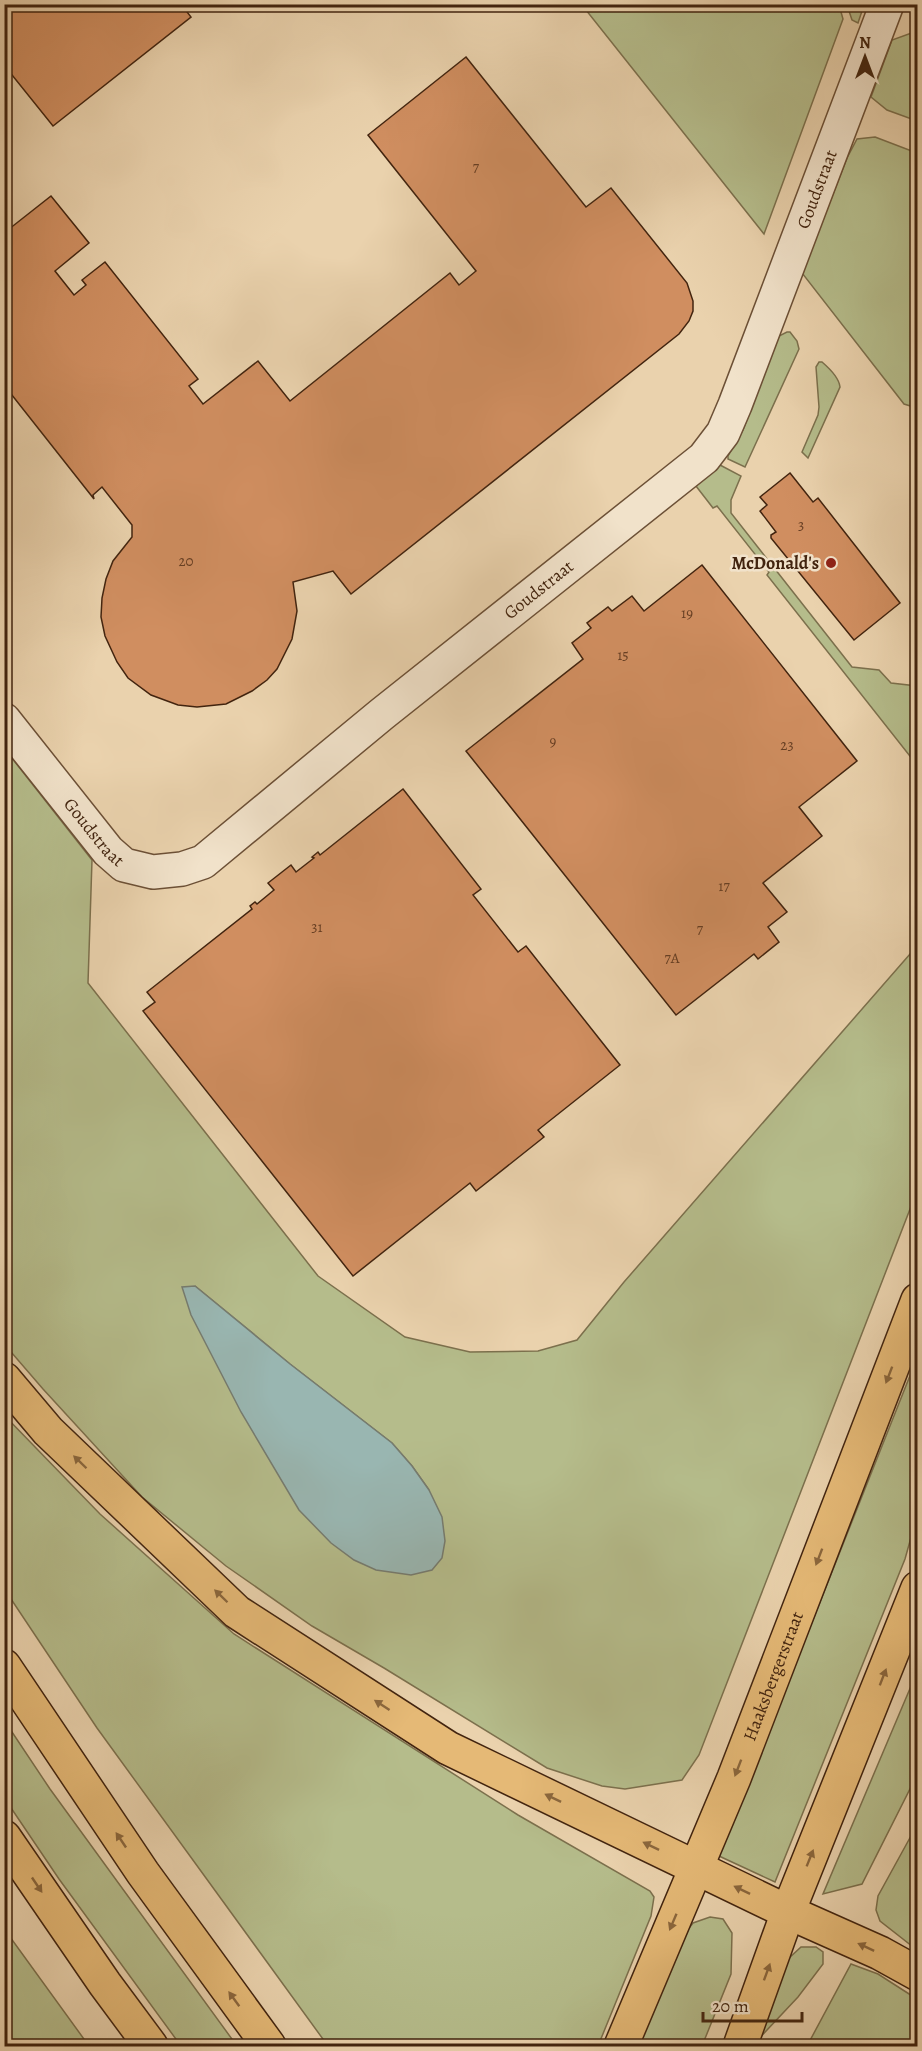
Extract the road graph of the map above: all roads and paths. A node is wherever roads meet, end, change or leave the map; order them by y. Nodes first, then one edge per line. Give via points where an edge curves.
1 (887, 4) edge
2 (4, 720) edge
3 (918, 1300) edge
4 (4, 1379) edge
5 (918, 1588) edge
6 (4, 1666) edge
7 (4, 1837) edge
8 (696, 1868) junction
9 (788, 1912) junction
10 (918, 1974) edge
11 (151, 2046) edge
12 (268, 2046) edge
13 (621, 2046) edge
14 (740, 2046) edge

1 - 2 street, Goudstraat via 735,405 723,433 704,458 203,862 153,872 124,865 108,851
3 -> 8 main road, Haaksbergerstraat
8 -> 4 main road via 448,1748 237,1612 48,1431
9 -> 5 main road
12 -> 6 main road via 143,1873
7 -> 11 main road
9 -> 8 main road
8 -> 13 main road, Haaksbergerstraat
10 -> 9 main road
14 -> 9 main road

